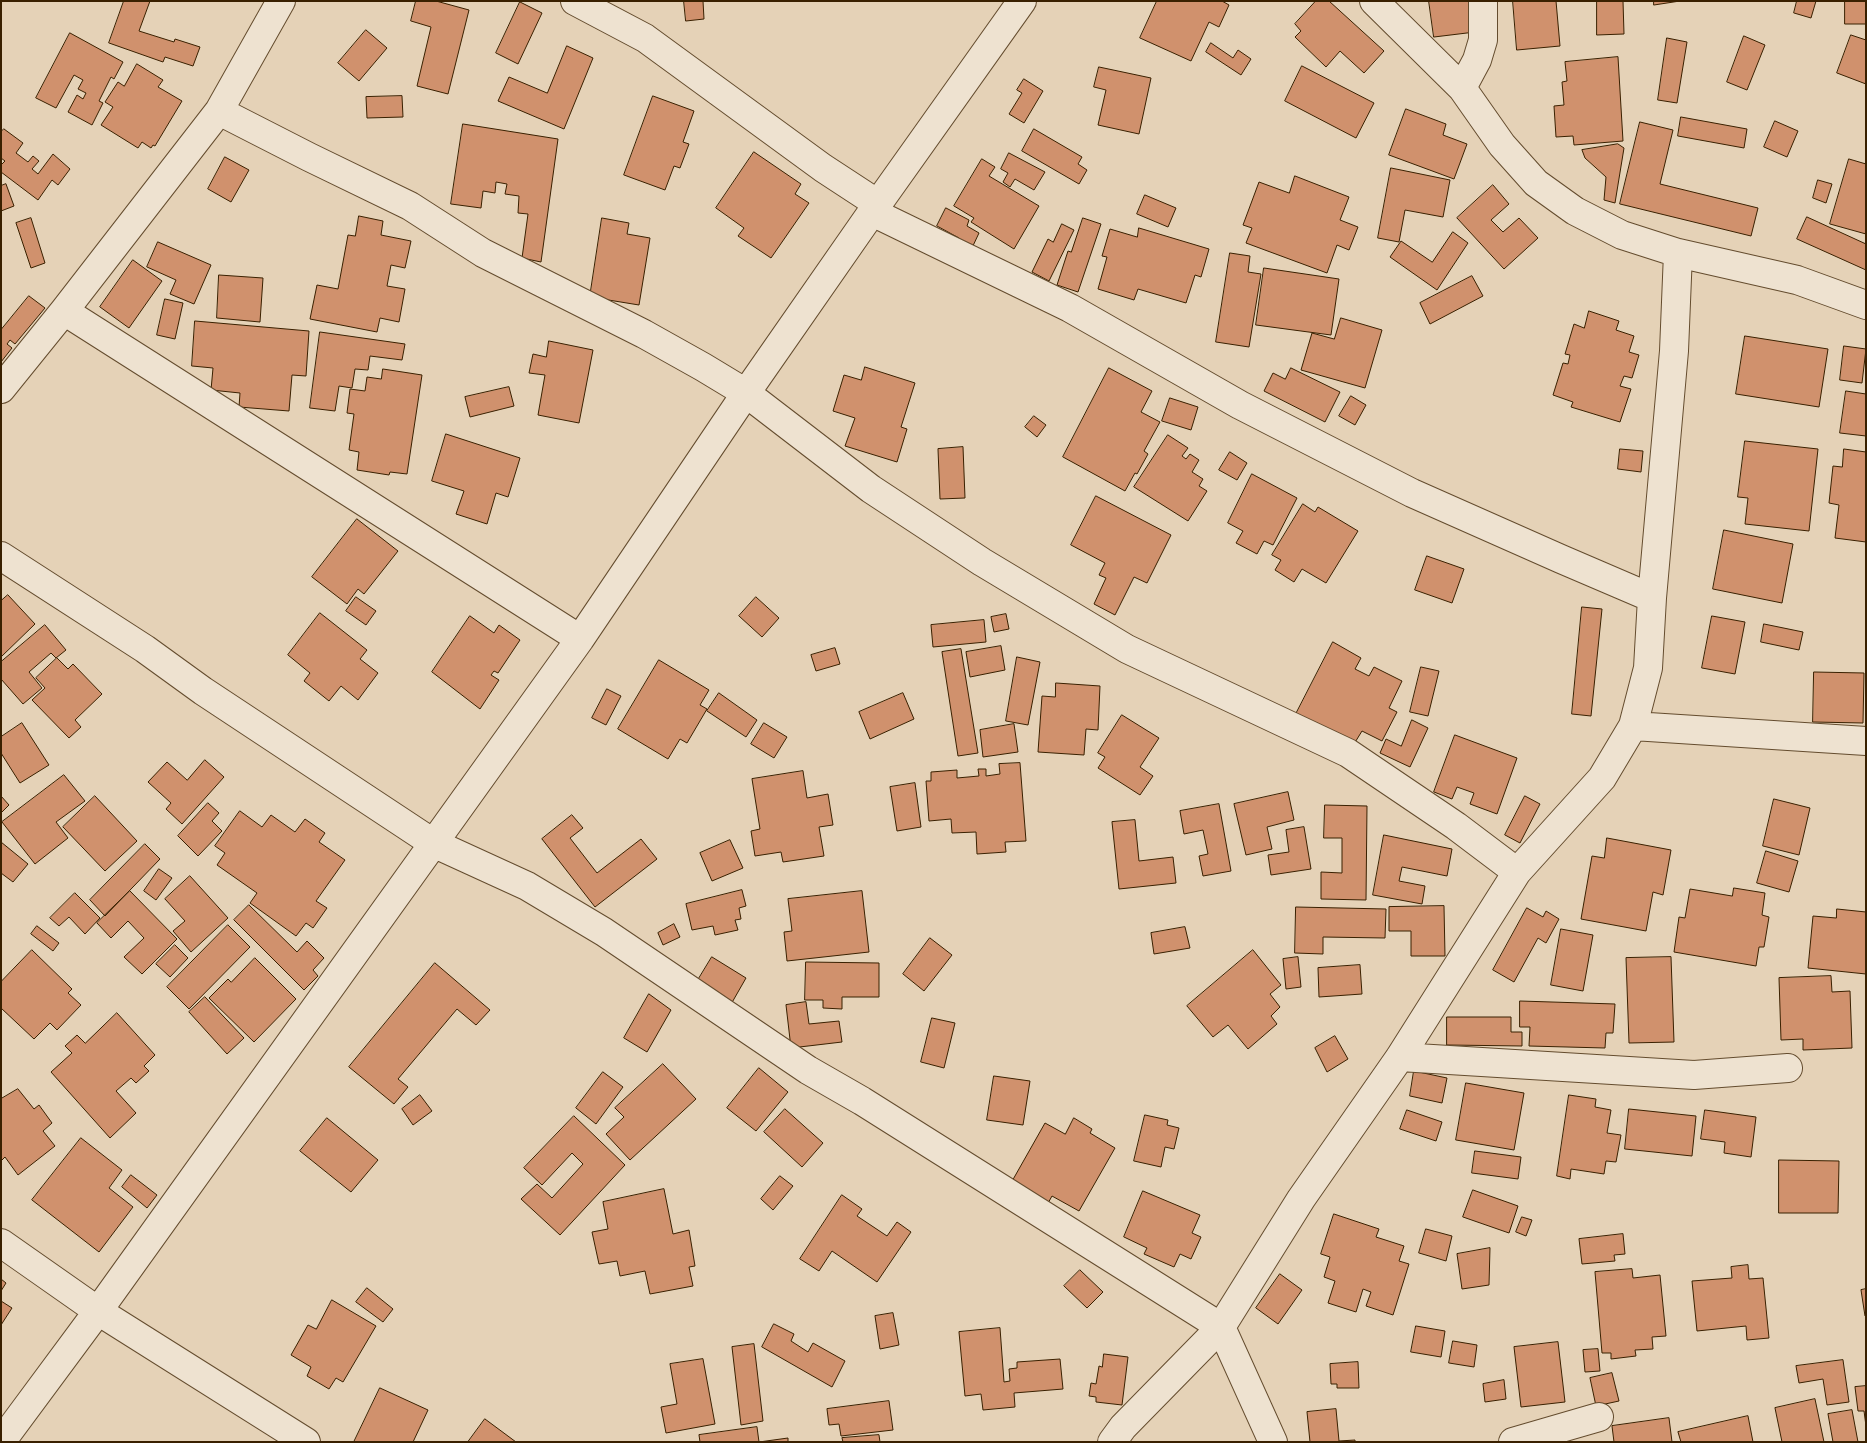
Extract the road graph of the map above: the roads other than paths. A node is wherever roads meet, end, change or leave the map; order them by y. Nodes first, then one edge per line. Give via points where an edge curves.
1 (281, 1) edge
2 (575, 1) edge
3 (1022, 1) edge
4 (1374, 1) edge
5 (1483, 1) edge
6 (1462, 88) junction
7 (220, 111) junction
8 (875, 208) junction
9 (1678, 253) junction
10 (1866, 305) edge
11 (64, 311) junction
12 (1, 389) edge
13 (746, 393) junction
14 (1, 556) edge
15 (1652, 598) junction
16 (580, 639) junction
17 (1633, 726) junction
18 (1866, 740) edge
19 (433, 843) junction
20 (1517, 872) junction
21 (1400, 1057) junction
22 (1788, 1068) dead end
23 (1, 1243) edge
24 (98, 1311) junction
25 (1221, 1327) junction
26 (1599, 1417) dead end
27 (1, 1442) edge
28 (306, 1442) edge
29 (1112, 1442) edge
30 (1273, 1442) edge
31 (1513, 1442) edge

1 - 7 street
2 - 8 street via 645,38
3 - 8 street
4 - 6 street
5 - 6 street via 1483,40 1477,60
6 - 9 street via 1502,145 1536,184 1575,211 1622,235
7 - 11 street
7 - 13 street via 410,206 483,254 644,334
8 - 13 street
8 - 15 street via 1070,308 1240,405 1412,493
9 - 10 street via 1797,280
9 - 15 street via 1674,351
11 - 12 street
11 - 16 street
13 - 16 street
13 - 20 street via 871,489 982,562 1127,649 1348,753
14 - 19 street via 146,649 211,697
15 - 17 street via 1648,668
16 - 19 street
17 - 18 street
17 - 20 street via 1602,778
19 - 24 street
19 - 25 street via 527,886 604,932 808,1070
20 - 21 street
21 - 22 street via 1694,1075
21 - 25 street via 1301,1199
23 - 24 street
24 - 27 street
24 - 28 street
25 - 29 street
25 - 30 street
26 - 31 street

